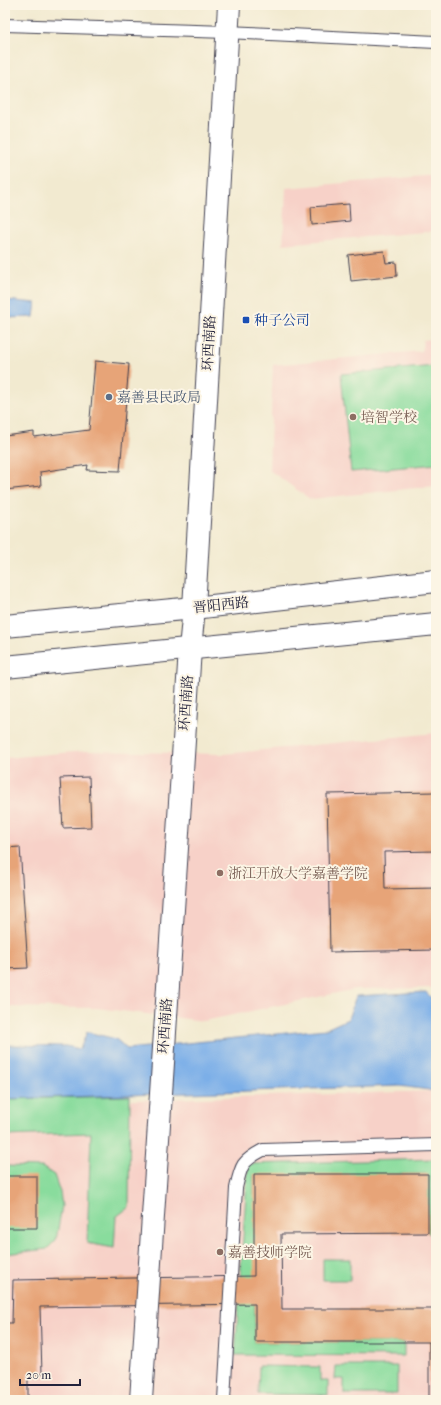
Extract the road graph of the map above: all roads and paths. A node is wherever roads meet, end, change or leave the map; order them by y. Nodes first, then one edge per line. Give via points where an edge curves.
1 (229, 5) edge
2 (5, 25) edge
3 (227, 32) junction
4 (436, 42) edge
5 (436, 581) edge
6 (194, 608) junction
7 (436, 624) edge
8 (5, 626) edge
9 (190, 649) junction
10 (5, 667) edge
11 (436, 1145) edge
12 (141, 1400) edge
13 (224, 1400) edge

1 - 3 street, 环西南路
2 - 3 lane
3 - 4 lane
3 - 6 street, 环西南路
5 - 6 street, 晋阳西路
6 - 8 street, 晋阳西路
6 - 9 street, 环西南路
7 - 9 street
9 - 10 street
9 - 12 street, 环西南路
11 - 13 lane via 263,1150 247,1158 241,1168 236,1188

